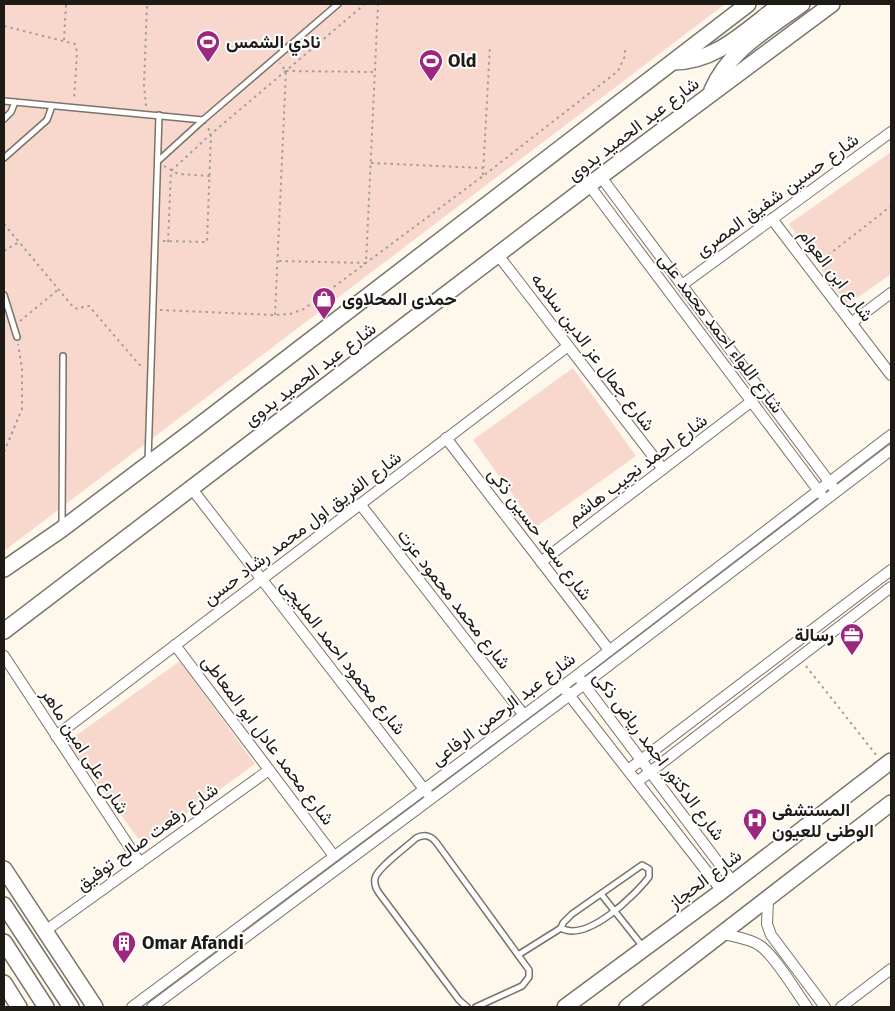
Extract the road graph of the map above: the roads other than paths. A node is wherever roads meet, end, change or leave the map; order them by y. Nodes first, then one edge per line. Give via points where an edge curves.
1 (338, 4) edge
2 (748, 4) edge
3 (781, 4) edge
4 (802, 4) edge
5 (832, 4) edge
6 (673, 62) junction
7 (711, 94) junction
8 (4, 101) edge
9 (15, 102) junction
10 (52, 106) junction
11 (159, 116) junction
12 (4, 120) edge
13 (204, 120) junction
14 (891, 132) edge
15 (4, 158) edge
16 (158, 161) junction
17 (595, 181) junction
18 (772, 219) junction
19 (498, 255) junction
20 (682, 285) junction
21 (891, 293) edge
22 (4, 294) edge
23 (852, 323) junction
24 (17, 337) road end
25 (568, 346) junction
26 (63, 356) dead end
27 (891, 375) edge
28 (752, 402) junction
29 (891, 435) edge
30 (446, 438) junction
31 (891, 450) edge
32 (148, 464) junction
33 (662, 469) junction
34 (830, 482) junction
35 (192, 488) junction
36 (819, 490) junction
37 (836, 492) junction
38 (826, 500) junction
39 (360, 504) junction
40 (62, 529) junction
41 (541, 562) junction
42 (4, 569) edge
43 (891, 570) edge
44 (262, 579) junction
45 (891, 587) edge
46 (4, 631) edge
47 (175, 645) junction
48 (609, 650) junction
49 (4, 656) edge
50 (576, 674) junction
51 (584, 684) junction
52 (563, 686) junction
53 (570, 695) junction
54 (523, 714) junction
55 (56, 736) junction
56 (641, 760) junction
57 (888, 763) edge
58 (269, 770) junction
59 (628, 770) junction
60 (650, 772) junction
61 (637, 782) junction
62 (424, 789) junction
63 (431, 798) junction
64 (891, 803) edge
65 (334, 856) junction
66 (140, 863) junction
67 (4, 869) edge
68 (727, 886) junction
69 (600, 894) junction
70 (768, 898) junction
71 (4, 905) edge
72 (614, 911) junction
73 (561, 928) junction
74 (45, 931) junction
75 (721, 933) junction
76 (4, 942) edge
77 (644, 948) junction
78 (518, 955) junction
79 (891, 969) edge
80 (4, 983) edge
81 (19, 1007) edge
82 (46, 1007) edge
83 (71, 1007) edge
84 (95, 1007) edge
85 (132, 1007) edge
86 (152, 1007) edge
87 (467, 1007) edge
88 (476, 1007) edge
89 (565, 1007) edge
90 (627, 1007) edge
91 (807, 1007) edge
92 (825, 1007) edge
93 (841, 1007) edge

1 - 13 lane
2 - 6 main road, شارع عبد الحميد بدوى
3 - 6 main road via 718,51 700,59
4 - 7 main road via 738,51
5 - 7 main road, شارع عبد الحميد بدوى
6 - 32 main road, شارع عبد الحميد بدوى
7 - 17 main road, شارع عبد الحميد بدوى
8 - 9 lane
9 - 10 lane
9 - 12 lane
10 - 11 lane
10 - 15 lane via 47,120
11 - 13 lane
11 - 16 lane
13 - 16 lane
14 - 18 street, شارع حسين شفيق المصرى
16 - 32 lane
17 - 19 main road, شارع عبد الحميد بدوى
17 - 20 street, شارع اللواء احمد محمد على
17 - 28 street, شارع اللواء احمد محمد على
18 - 20 street, شارع حسين شفيق المصرى
18 - 23 street, شارع ابن العوام
19 - 25 street, شارع جمال عز الدين سلامه
19 - 35 main road, شارع عبد الحميد بدوى
20 - 34 street, شارع اللواء احمد محمد على
21 - 23 street
22 - 24 lane
23 - 27 street, شارع ابن العوام
25 - 30 street, شارع الفريق اول محمد رشاد حسن
25 - 33 street, شارع جمال عز الدين سلامه
26 - 40 lane
28 - 33 street, شارع احمد نجيب هاشم
28 - 36 street, شارع اللواء احمد محمد على
29 - 34 street, شارع عبد الرحمن الرفاعى
30 - 39 street, شارع الفريق اول محمد رشاد حسن
30 - 41 street, شارع سعد حسين ذكى
31 - 37 street, شارع عبد الرحمن الرفاعى
32 - 40 main road, شارع عبد الحميد بدوى
33 - 41 street, شارع احمد نجيب هاشم
34 - 36 street, شارع عبد الرحمن الرفاعى
34 - 37 street, شارع اللواء احمد محمد على
35 - 44 street, شارع محمود احمد المليجى
35 - 46 main road, شارع عبد الحميد بدوى
36 - 38 street, شارع اللواء احمد محمد على
36 - 48 street, شارع عبد الرحمن الرفاعى
37 - 38 street, شارع عبد الرحمن الرفاعى
38 - 51 street, شارع عبد الرحمن الرفاعى
39 - 44 street, شارع الفريق اول محمد رشاد حسن
39 - 54 street, شارع محمد محمود عزت
40 - 42 main road, شارع عبد الحميد بدوى
41 - 48 street, شارع سعد حسين ذكى
43 - 56 street
44 - 47 street, شارع الفريق اول محمد رشاد حسن
44 - 62 street, شارع محمود احمد المليجى
45 - 60 street
47 - 55 street, شارع الفريق اول محمد رشاد حسن
47 - 58 street, شارع محمد عادل ابو المعاطى
48 - 50 street, شارع عبد الرحمن الرفاعى
49 - 55 street, شارع على امين ماهر
50 - 51 street, شارع الدكتور احمد رياض ذكى
50 - 52 street, شارع عبد الرحمن الرفاعى
51 - 53 street, شارع عبد الرحمن الرفاعى
51 - 56 street, شارع الدكتور احمد رياض ذكى
52 - 53 street, شارع الدكتور احمد رياض ذكى
52 - 54 street, شارع عبد الرحمن الرفاعى
53 - 59 street, شارع الدكتور احمد رياض ذكى
53 - 63 street, شارع عبد الرحمن الرفاعى
54 - 62 street, شارع عبد الرحمن الرفاعى
55 - 66 street, شارع على امين ماهر
56 - 59 street
56 - 60 street, شارع الدكتور احمد رياض ذكى
57 - 68 main road, شارع الحجاز
58 - 65 street, شارع محمد عادل ابو المعاطى
58 - 66 street, شارع رفعت صالح توفيق
59 - 61 street, شارع الدكتور احمد رياض ذكى
60 - 61 street
60 - 68 street, شارع الدكتور احمد رياض ذكى
61 - 68 street, شارع الدكتور احمد رياض ذكى
62 - 63 street, شارع محمود احمد المليجى
62 - 65 street, شارع عبد الرحمن الرفاعى
63 - 86 street, شارع عبد الرحمن الرفاعى
64 - 70 main road
65 - 85 street, شارع عبد الرحمن الرفاعى
66 - 74 street, شارع رفعت صالح توفيق
67 - 74 main road
68 - 77 main road, شارع الحجاز
69 - 72 lane
69 - 72 lane via 639,866 649,869 648,879
69 - 73 lane via 572,914
70 - 75 main road
70 - 92 street via 767,924 771,935
71 - 83 main road
72 - 73 lane via 590,927 570,931
72 - 77 lane
73 - 78 lane
74 - 84 main road
75 - 90 main road
75 - 91 street via 759,944
76 - 82 main road
77 - 89 main road, شارع الحجاز
78 - 87 lane via 430,837 416,838 381,869 375,878 376,889 458,1000
78 - 88 lane via 529,970 527,981
79 - 93 street
80 - 81 main road

